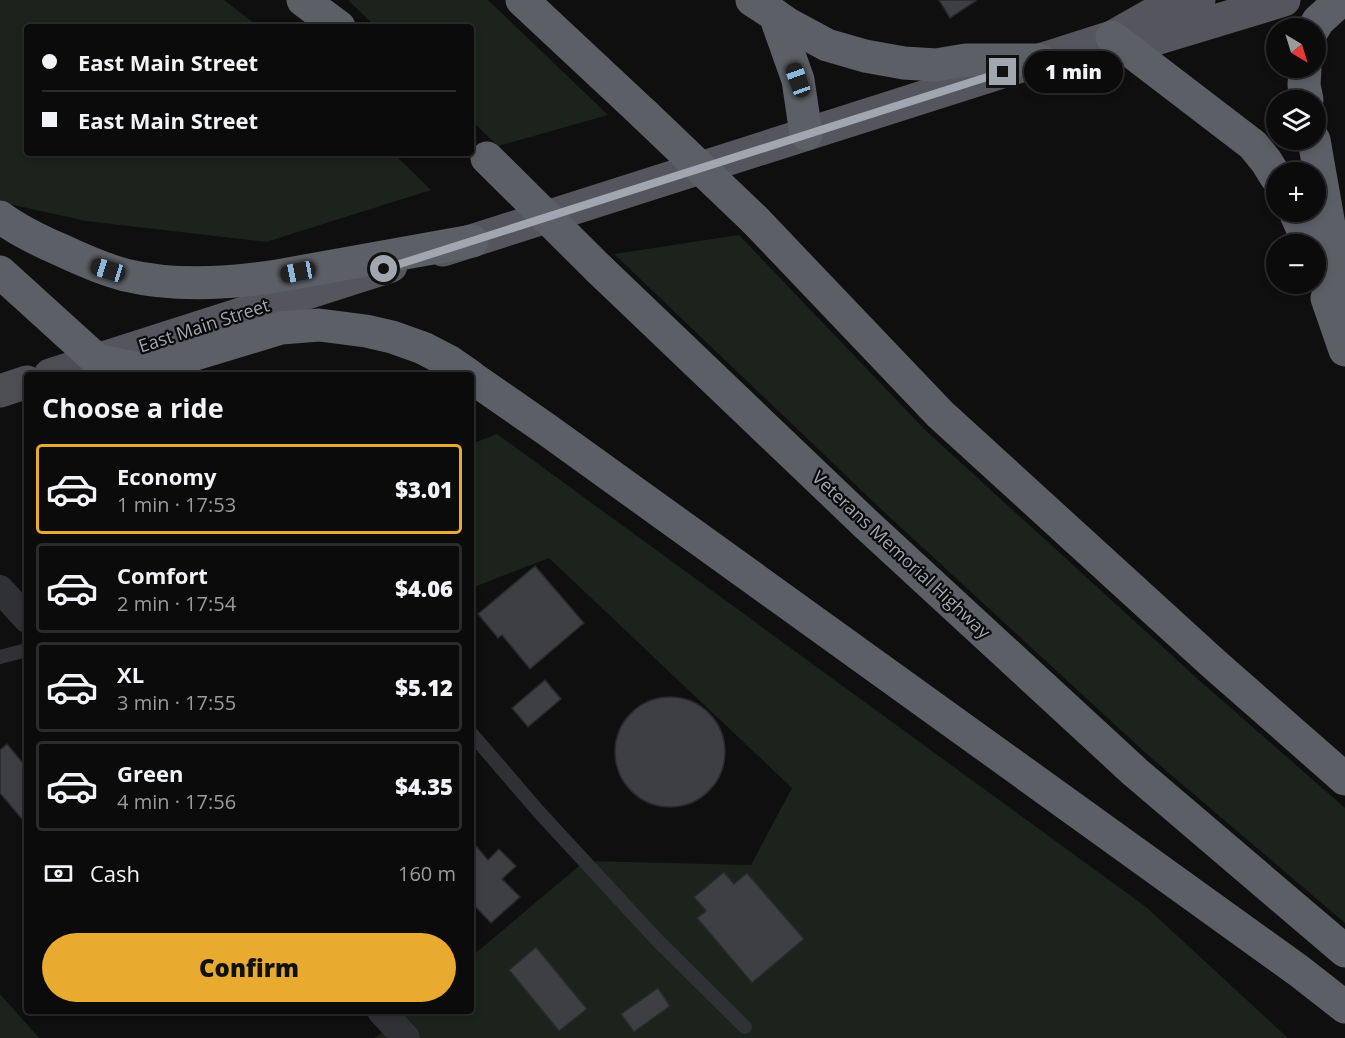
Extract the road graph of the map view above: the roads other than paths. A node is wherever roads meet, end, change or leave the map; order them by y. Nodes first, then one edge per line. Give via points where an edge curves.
1 (303, 0) edge
2 (324, 0) edge
3 (522, 0) edge
4 (1198, 0) edge
5 (1284, 0) edge
6 (1341, 0) edge
7 (763, 8) edge
8 (1321, 18) edge
9 (335, 24) edge
10 (349, 24) edge
11 (1112, 37) junction
12 (1039, 60) junction
13 (806, 134) junction
14 (1316, 150) edge
15 (479, 151) edge
16 (1267, 162) edge
17 (0, 217) edge
18 (472, 241) junction
19 (0, 272) edge
20 (1326, 294) edge
21 (1345, 316) edge
22 (1345, 350) edge
23 (98, 360) junction
24 (60, 372) edge
25 (464, 372) edge
26 (474, 379) edge
27 (24, 383) edge
28 (0, 391) edge
29 (0, 589) edge
30 (24, 616) edge
31 (24, 651) edge
32 (0, 657) edge
33 (474, 736) edge
34 (1345, 779) edge
35 (1345, 951) edge
36 (1345, 1007) edge
37 (384, 1014) edge
38 (745, 1027) dead end
39 (406, 1038) edge

1 - 9 highway
2 - 10 highway
3 - 34 highway, bridge via 755,220 940,414
4 - 11 highway, East Main Street via 1149,16
5 - 11 highway, East Main Street via 1149,41
6 - 8 highway
7 - 12 highway via 827,45 865,56 936,65 966,60
7 - 13 highway via 798,80
11 - 12 highway, East Main Street
11 - 16 highway via 1252,145
12 - 13 highway, East Main Street
13 - 18 highway, East Main Street
14 - 21 highway
15 - 35 highway, Veterans Memorial Highway, bridge via 866,524 1135,772
17 - 18 highway via 92,265 176,283 250,280
18 - 23 highway, East Main Street
19 - 23 highway
20 - 22 highway
23 - 24 main road, East Main Street
23 - 25 highway via 143,370 281,328 319,325 392,337 423,348
26 - 36 highway via 1299,970
27 - 28 main road
29 - 30 street
31 - 32 lane
33 - 38 lane via 658,941
37 - 39 street

